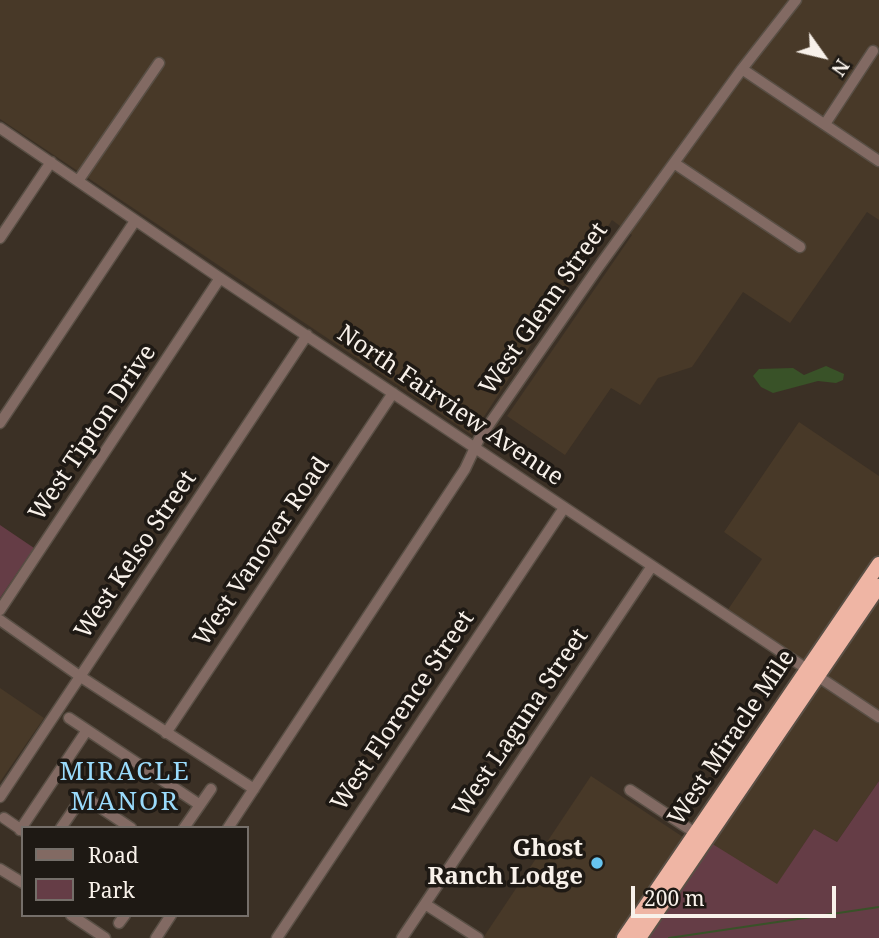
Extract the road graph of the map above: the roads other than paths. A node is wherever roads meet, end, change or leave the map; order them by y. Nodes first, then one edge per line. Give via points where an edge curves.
1 (796, 0) edge
2 (873, 51) dead end
3 (159, 62) dead end
4 (742, 69) junction
5 (825, 124) junction
6 (0, 128) edge
7 (879, 161) edge
8 (51, 162) junction
9 (674, 163) junction
10 (78, 181) junction
11 (135, 221) junction
12 (0, 238) edge
13 (800, 247) dead end
14 (220, 278) junction
15 (307, 335) junction
16 (393, 393) junction
17 (0, 423) edge
18 (476, 449) junction
19 (564, 508) junction
20 (879, 564) edge
21 (652, 566) junction
22 (879, 586) edge
23 (0, 610) edge
24 (0, 620) edge
25 (812, 672) junction
26 (81, 677) junction
27 (879, 717) edge
28 (69, 718) dead end
29 (87, 730) junction
30 (166, 733) junction
31 (211, 789) dead end
32 (254, 789) junction
33 (630, 790) dead end
34 (0, 796) edge
35 (200, 805) junction
36 (4, 818) dead end
37 (25, 826) edge
38 (62, 826) edge
39 (128, 826) edge
40 (185, 826) edge
41 (229, 826) edge
42 (21, 830) edge
43 (701, 836) junction
44 (0, 869) edge
45 (21, 883) edge
46 (425, 904) junction
47 (74, 917) edge
48 (170, 917) edge
49 (105, 938) edge
50 (156, 938) edge
51 (276, 938) edge
52 (402, 938) edge
53 (478, 938) edge
54 (624, 938) edge
55 (639, 938) edge

1 - 4 street, West Glenn Street
2 - 5 street
3 - 10 street
4 - 5 street
4 - 9 street, West Glenn Street
5 - 7 street
6 - 8 street, North Fairview Avenue
8 - 10 street, North Fairview Avenue
8 - 12 street
9 - 13 street
9 - 18 street, West Glenn Street
10 - 11 street, North Fairview Avenue
11 - 14 street, North Fairview Avenue
11 - 17 street
14 - 15 street, North Fairview Avenue
14 - 23 street, West Tipton Drive
15 - 16 street, North Fairview Avenue
15 - 26 street, West Kelso Street
16 - 18 street, North Fairview Avenue
16 - 30 street, West Vanover Road
18 - 19 street, North Fairview Avenue
18 - 32 street, West Glenn Street
19 - 21 street, North Fairview Avenue
19 - 51 street, West Florence Street
20 - 25 highway, West Miracle Mile
21 - 25 street, North Fairview Avenue
21 - 46 street, West Laguna Street via 520,771
22 - 25 highway, West Miracle Mile
24 - 26 street
25 - 27 street, North Fairview Avenue
25 - 43 highway, West Miracle Mile
26 - 30 street
26 - 34 street, West Kelso Street
28 - 29 street
29 - 35 street
29 - 37 street
30 - 32 street
31 - 35 street
32 - 41 street, West Glenn Street
33 - 43 street
35 - 40 street
36 - 42 street
38 - 39 street via 83,796
43 - 54 highway, West Miracle Mile
43 - 55 highway, West Miracle Mile
44 - 45 street
46 - 52 street, West Laguna Street
46 - 53 street
47 - 49 street
48 - 50 street

